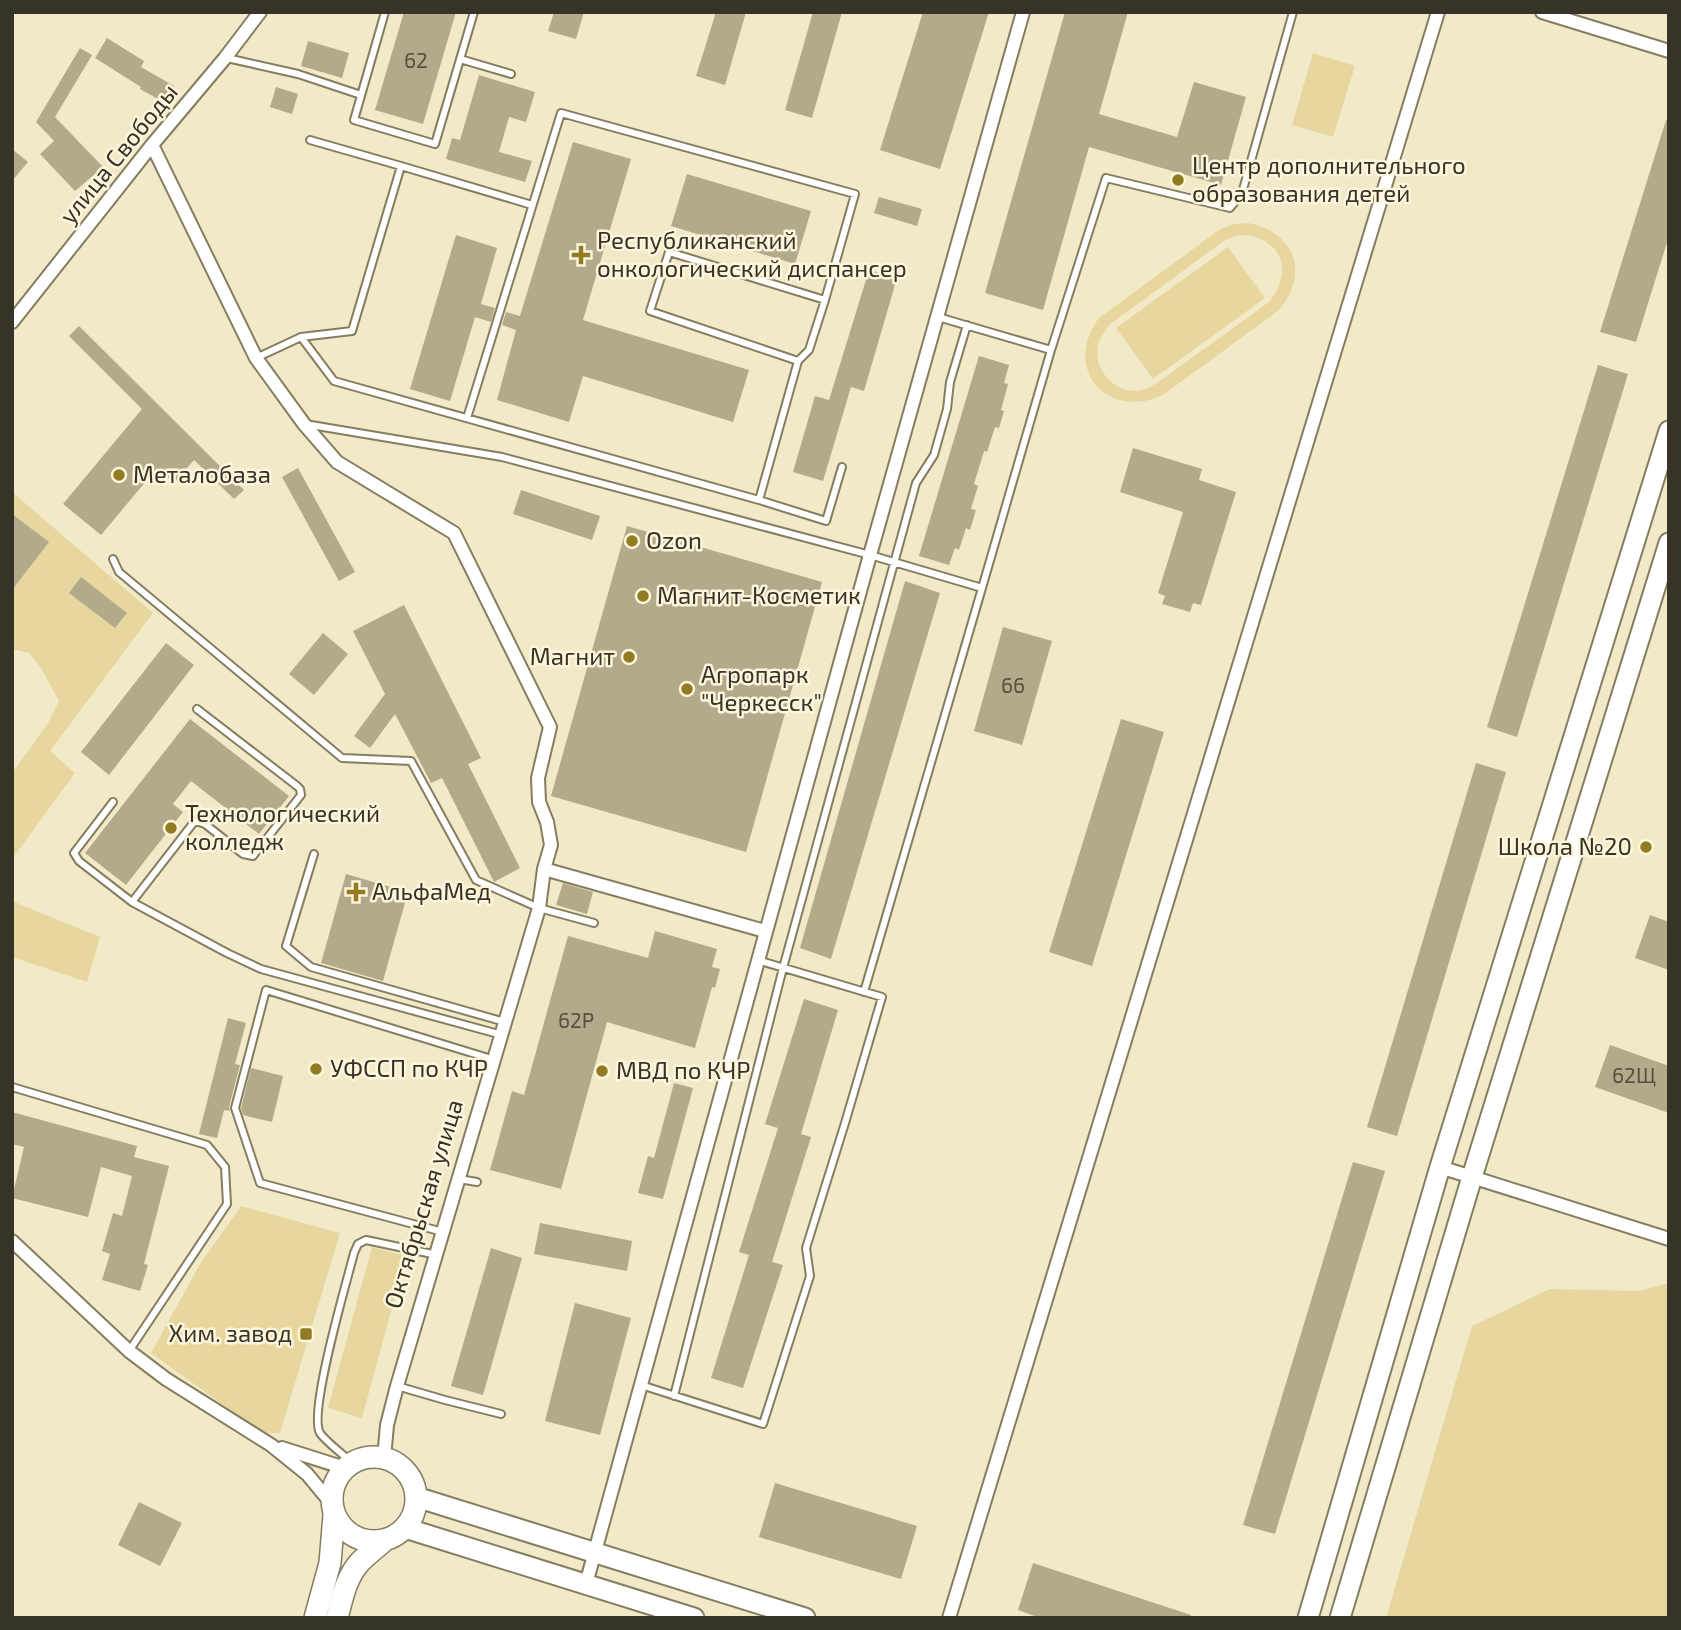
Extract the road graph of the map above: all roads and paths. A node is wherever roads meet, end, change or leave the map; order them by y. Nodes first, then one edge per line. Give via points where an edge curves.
1 (260, 12) edge
2 (385, 12) edge
3 (474, 12) edge
4 (1023, 12) edge
5 (1293, 12) edge
6 (1438, 12) edge
7 (1542, 12) edge
8 (1669, 51) edge
9 (225, 58) junction
10 (460, 59) junction
11 (511, 74) dead end
12 (361, 95) junction
13 (310, 140) dead end
14 (152, 145) junction
15 (401, 166) junction
16 (531, 205) junction
17 (825, 300) junction
18 (937, 316) junction
19 (12, 322) edge
20 (967, 325) junction
21 (301, 337) junction
22 (1051, 350) junction
23 (257, 358) junction
24 (798, 361) junction
25 (467, 418) junction
26 (303, 424) junction
27 (1669, 431) edge
28 (842, 467) dead end
29 (759, 500) junction
30 (1669, 543) edge
31 (870, 555) junction
32 (113, 559) dead end
33 (894, 562) junction
34 (982, 588) junction
35 (197, 709) dead end
36 (113, 802) dead end
37 (314, 854) dead end
38 (544, 869) junction
39 (132, 902) junction
40 (538, 908) junction
41 (594, 923) dead end
42 (765, 931) junction
43 (757, 960) junction
44 (783, 968) junction
45 (864, 992) junction
46 (505, 1022) junction
47 (502, 1035) junction
48 (495, 1060) junction
49 (12, 1087) edge
50 (1440, 1167) junction
51 (1472, 1177) junction
52 (460, 1179) junction
53 (477, 1182) dead end
54 (443, 1233) junction
55 (1669, 1239) edge
56 (12, 1241) edge
57 (437, 1255) junction
58 (129, 1351) junction
59 (640, 1385) junction
60 (397, 1386) junction
61 (674, 1395) junction
62 (501, 1414) dead end
63 (271, 1445) junction
64 (384, 1458) junction
65 (349, 1465) junction
66 (416, 1497) junction
67 (333, 1509) junction
68 (405, 1528) junction
69 (385, 1540) junction
70 (595, 1552) junction
71 (586, 1584) junction
72 (314, 1618) edge
73 (337, 1618) edge
74 (694, 1618) edge
75 (805, 1618) edge
76 (949, 1618) edge
77 (1308, 1618) edge
78 (1340, 1618) edge

1 - 9 street, улица Свободы
2 - 12 lane
3 - 10 lane
4 - 18 street
5 - 22 lane via 1242,193 1230,208 1106,178
6 - 76 street
7 - 8 street
9 - 12 lane via 298,74
9 - 14 street, улица Свободы
10 - 11 lane
10 - 12 lane via 435,144 354,120
13 - 15 lane
14 - 19 street, улица Свободы
14 - 23 street, Октябрьская улица
15 - 16 lane
15 - 21 lane via 352,331
16 - 17 lane via 561,113 855,194
16 - 25 lane
17 - 24 lane via 809,350
17 - 24 lane via 669,252 650,312
18 - 20 lane
18 - 31 street
20 - 22 lane
20 - 33 lane via 934,454 916,483
21 - 23 lane
21 - 25 lane via 334,381
22 - 34 lane
23 - 26 street, Октябрьская улица
24 - 29 lane
25 - 29 lane
26 - 31 lane via 502,457
26 - 38 street, Октябрьская улица via 338,462 454,533 550,727 538,778 539,802 551,845
27 - 50 street
28 - 29 lane via 827,521
30 - 51 street
31 - 33 lane
31 - 42 street
32 - 40 lane via 119,572 342,758 411,761 476,880
33 - 34 lane
33 - 44 lane
34 - 45 lane
35 - 39 lane via 297,786 301,794 253,856 243,854 205,824 194,822
36 - 39 lane via 74,853
37 - 46 lane via 286,946 311,967
38 - 40 street, Октябрьская улица
38 - 42 street
39 - 47 lane via 261,969
40 - 41 lane
40 - 46 street, Октябрьская улица
42 - 43 street
43 - 44 lane
43 - 59 street
44 - 45 lane
44 - 61 lane
45 - 61 lane via 882,997 806,1248 810,1276 763,1424
46 - 47 street, Октябрьская улица
47 - 48 street, Октябрьская улица
48 - 52 street, Октябрьская улица
48 - 54 lane via 266,990 235,1108 260,1183
49 - 58 lane via 207,1145 225,1167 227,1204
50 - 51 street
50 - 77 street
51 - 55 street
51 - 78 street
52 - 53 lane
52 - 54 street, Октябрьская улица
54 - 57 street, Октябрьская улица
56 - 58 street
57 - 60 street, Октябрьская улица
57 - 65 lane via 366,1240 354,1253 330,1341 317,1420 320,1433
58 - 63 street
59 - 61 lane
59 - 70 street
60 - 62 lane
60 - 64 street, Октябрьская улица
63 - 65 street
63 - 67 street via 307,1475
64 - 65 main road via 368,1457
64 - 66 main road via 408,1475
65 - 67 main road via 332,1491
66 - 68 main road
66 - 70 street
67 - 69 main road via 350,1534 373,1542
67 - 72 main road via 330,1563
68 - 69 main road
68 - 71 street
69 - 73 main road via 351,1575
70 - 71 street
70 - 75 street
71 - 74 street

